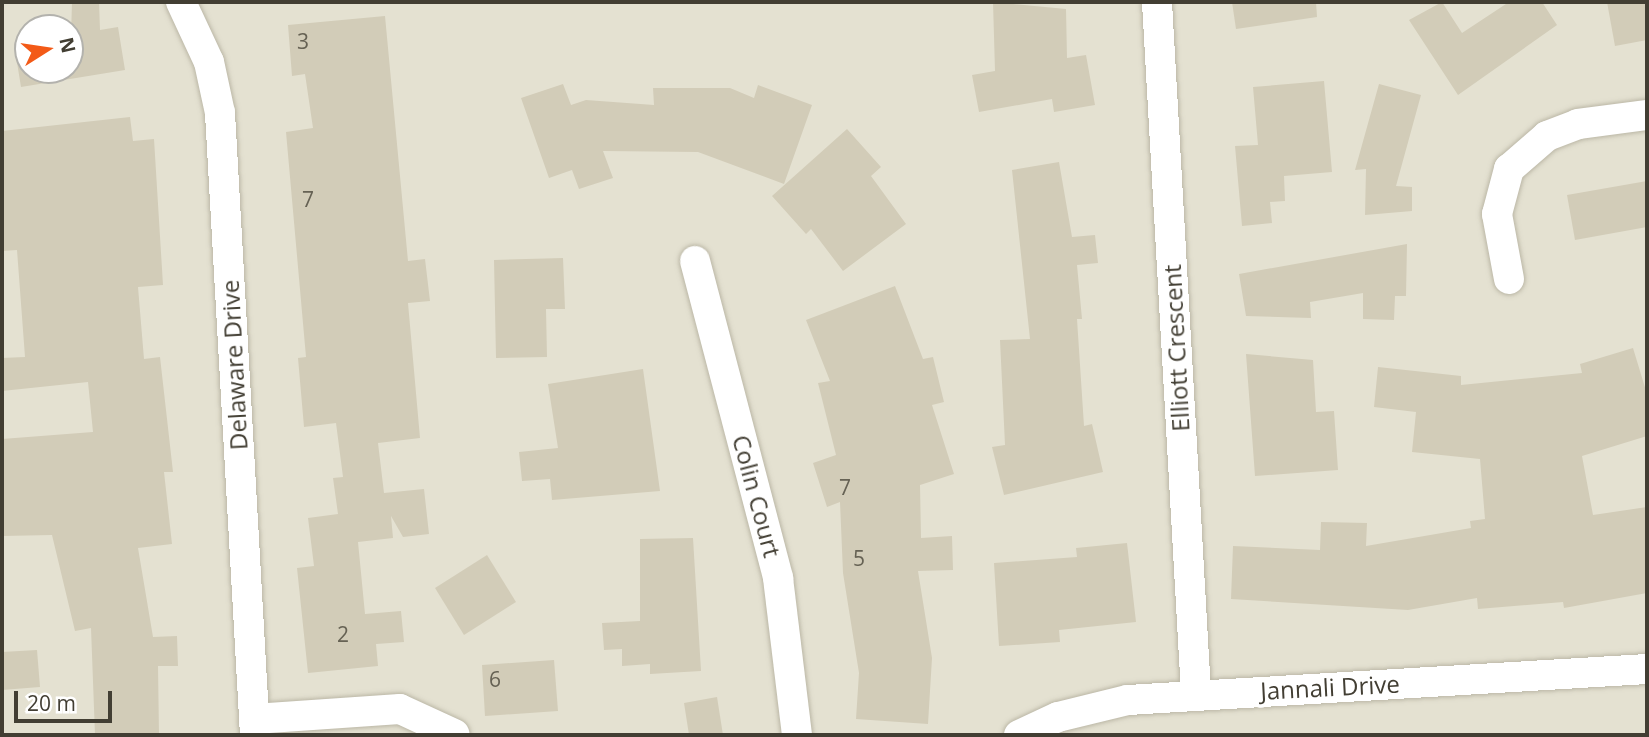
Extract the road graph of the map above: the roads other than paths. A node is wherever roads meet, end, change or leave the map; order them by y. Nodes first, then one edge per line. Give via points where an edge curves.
1 (181, 2) edge
2 (1157, 2) edge
3 (1647, 115) edge
4 (695, 261) dead end
5 (1509, 279) dead end
6 (1647, 669) edge
7 (1196, 694) junction
8 (254, 727) edge
9 (454, 734) edge
10 (797, 735) edge
11 (1019, 735) edge

1 - 8 street, Delaware Drive via 209,62 220,113
2 - 7 street, Elliott Crescent
3 - 5 street via 1578,124 1546,136 1509,169 1497,214
4 - 10 street, Colin Court via 778,578
6 - 7 street, Jannali Drive
7 - 11 street, Jannali Drive via 1087,707
8 - 9 street via 400,709

